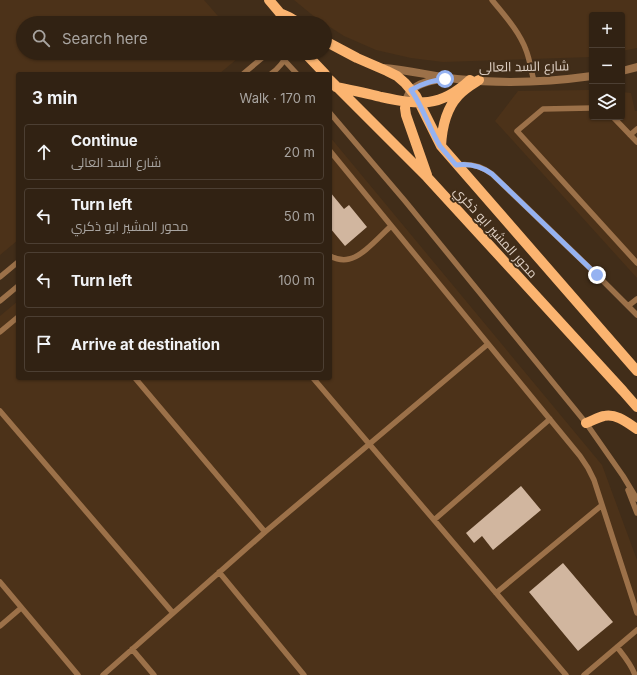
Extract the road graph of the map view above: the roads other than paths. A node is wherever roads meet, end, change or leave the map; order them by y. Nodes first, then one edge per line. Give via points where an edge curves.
1 (269, 0) edge
2 (492, 0) edge
3 (280, 13) junction
4 (281, 16) edge
5 (287, 16) edge
6 (332, 44) edge
7 (260, 60) edge
8 (285, 60) joint
9 (312, 60) edge
10 (377, 67) junction
11 (637, 67) edge
12 (625, 70) edge
13 (245, 72) edge
14 (274, 72) edge
15 (295, 72) edge
16 (323, 72) edge
17 (589, 76) edge
18 (456, 79) junction
19 (474, 80) junction
20 (534, 81) junction
21 (333, 83) edge
22 (411, 90) junction
23 (406, 102) junction
24 (419, 103) junction
25 (589, 108) edge
26 (332, 115) edge
27 (616, 120) edge
28 (637, 129) edge
29 (630, 135) junction
30 (637, 142) edge
31 (441, 146) junction
32 (332, 154) edge
33 (456, 165) junction
34 (427, 177) junction
35 (391, 226) junction
36 (332, 257) edge
37 (637, 263) edge
38 (16, 264) edge
39 (0, 277) edge
40 (16, 288) edge
41 (637, 299) edge
42 (0, 301) edge
43 (628, 306) junction
44 (637, 315) edge
45 (16, 319) edge
46 (0, 332) edge
47 (488, 344) junction
48 (637, 371) edge
49 (137, 380) edge
50 (315, 380) edge
51 (637, 407) edge
52 (0, 411) edge
53 (550, 419) junction
54 (586, 423) junction
55 (637, 429) edge
56 (369, 444) junction
57 (623, 476) junction
58 (637, 499) edge
59 (602, 505) junction
60 (637, 514) edge
61 (434, 520) junction
62 (265, 532) junction
63 (219, 572) junction
64 (0, 582) edge
65 (496, 593) junction
66 (21, 608) junction
67 (173, 613) junction
68 (637, 613) edge
69 (0, 626) edge
70 (637, 630) edge
71 (616, 647) junction
72 (132, 649) junction
73 (78, 675) edge
74 (103, 675) edge
75 (154, 675) edge
76 (304, 675) edge
77 (566, 675) edge
78 (584, 675) edge
79 (636, 675) edge

1 - 3 main road
2 - 20 lane via 520,37
3 - 4 main road
3 - 5 main road
6 - 10 main road, محور المشير ابو ذكري
7 - 13 lane
8 - 14 lane
8 - 15 lane
9 - 16 main road
10 - 18 street, شارع السد العالى
10 - 22 main road, محور المشير ابو ذكري via 396,76
11 - 12 street
17 - 20 street, شارع السد العالى
18 - 19 street, شارع السد العالى
18 - 22 street, شارع السد العالى via 433,80
19 - 20 street, شارع السد العالى
19 - 24 main road via 447,96
19 - 31 main road via 452,106 443,126
21 - 23 main road
21 - 34 main road, محور المشير ابو ذكري
22 - 23 street
22 - 24 main road, محور المشير ابو ذكري
23 - 24 main road
23 - 34 main road via 406,115
24 - 31 main road, محور المشير ابو ذكري
25 - 37 lane via 543,109 517,131
26 - 54 lane
27 - 29 lane
28 - 29 lane
29 - 30 lane
31 - 33 main road, محور المشير ابو ذكري
32 - 35 lane
33 - 43 lane via 476,166 492,174
33 - 48 main road, محور المشير ابو ذكري
34 - 51 main road, محور المشير ابو ذكري
35 - 36 lane via 360,255 349,259
35 - 47 lane
38 - 39 lane
40 - 42 lane
41 - 43 lane
43 - 44 lane
45 - 46 lane
47 - 53 lane
47 - 56 lane
49 - 62 lane
50 - 56 lane
52 - 67 lane
53 - 59 lane via 588,468
53 - 61 lane
54 - 55 main road via 605,415 614,416
54 - 57 lane
56 - 61 lane
56 - 62 lane
57 - 58 lane
57 - 60 lane
59 - 65 lane
59 - 68 lane
61 - 65 lane
62 - 63 lane
63 - 67 lane
63 - 76 lane
64 - 66 lane
65 - 77 lane
66 - 69 lane
66 - 73 lane
67 - 72 lane
70 - 71 lane
71 - 78 lane
71 - 79 lane
72 - 74 lane
72 - 75 lane

